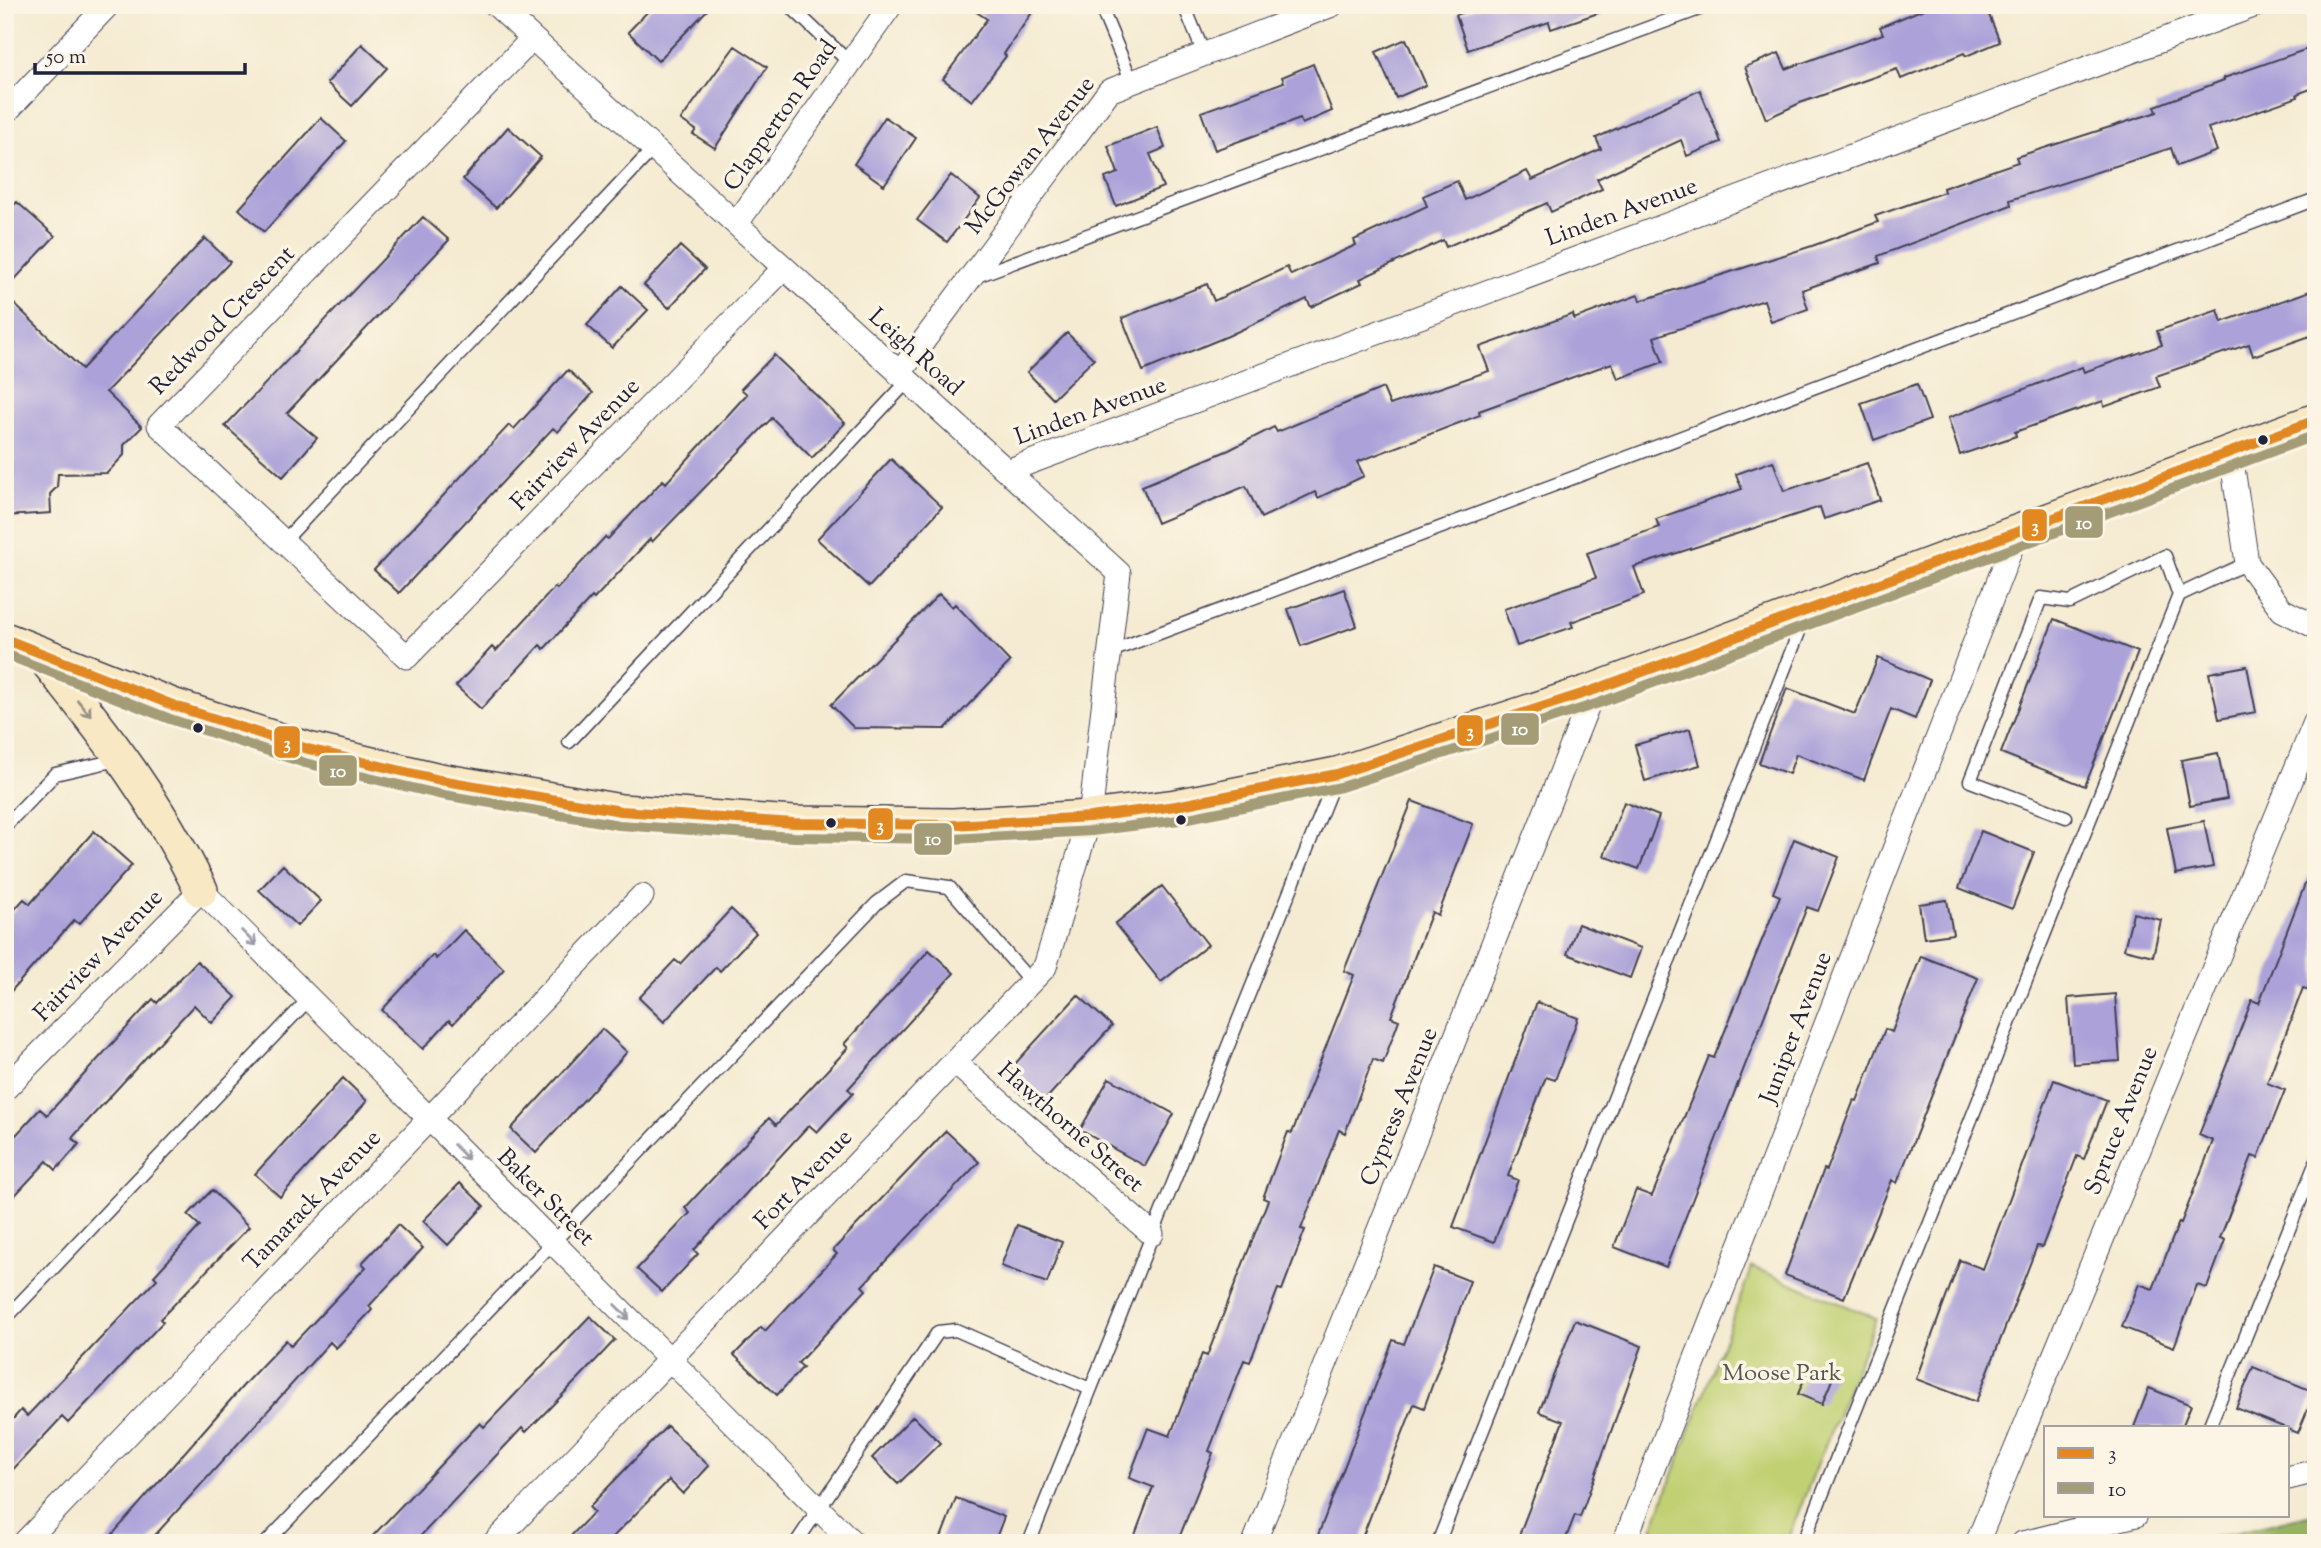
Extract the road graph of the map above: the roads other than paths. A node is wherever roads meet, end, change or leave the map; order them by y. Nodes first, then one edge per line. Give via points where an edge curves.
1 (108, 5) edge
2 (496, 5) edge
3 (789, 5) edge
4 (891, 5) edge
5 (1100, 5) edge
6 (1184, 5) edge
7 (1332, 5) edge
8 (1710, 5) edge
9 (2256, 5) edge
10 (532, 39) junction
11 (1204, 54) junction
12 (850, 63) junction
13 (1132, 82) junction
14 (5, 113) edge
15 (654, 148) junction
16 (2316, 199) edge
17 (737, 223) junction
18 (783, 269) junction
19 (967, 279) junction
20 (904, 378) junction
21 (2316, 420) edge
22 (2238, 449) junction
23 (1007, 471) junction
24 (2018, 531) junction
25 (283, 542) junction
26 (2247, 563) junction
27 (2179, 595) junction
28 (1808, 611) junction
29 (2316, 627) edge
30 (5, 639) edge
31 (1109, 652) junction
32 (42, 655) junction
33 (407, 657) joint
34 (1594, 690) junction
35 (2316, 720) edge
36 (569, 742) dead end
37 (124, 759) junction
38 (1337, 774) junction
39 (1090, 817) junction
40 (2066, 817) dead end
41 (5, 826) edge
42 (201, 890) junction
43 (642, 896) dead end
44 (1031, 982) junction
45 (309, 999) junction
46 (954, 1062) junction
47 (5, 1089) edge
48 (428, 1119) junction
49 (2316, 1162) edge
50 (1152, 1234) junction
51 (551, 1242) junction
52 (5, 1319) edge
53 (669, 1359) junction
54 (1090, 1389) junction
55 (2208, 1426) edge
56 (2316, 1471) edge
57 (2290, 1478) edge
58 (820, 1509) junction
59 (2132, 1516) edge
60 (23, 1543) edge
61 (266, 1543) edge
62 (494, 1543) edge
63 (796, 1543) edge
64 (853, 1543) edge
65 (1029, 1543) edge
66 (1254, 1543) edge
67 (1438, 1543) edge
68 (1624, 1543) edge
69 (1803, 1543) edge
70 (1977, 1543) edge
71 (2023, 1543) edge

1 - 14 street
2 - 10 street, Leigh Road
3 - 12 lane
4 - 12 street, Clapperton Road
5 - 13 lane
6 - 11 lane
7 - 11 street, McGowan Avenue
8 - 19 lane
9 - 23 street, Linden Avenue
10 - 15 street, Leigh Road
10 - 25 street, Redwood Crescent via 159,425
11 - 13 street, McGowan Avenue
12 - 17 street, Clapperton Road
13 - 19 street, McGowan Avenue via 1109,91
15 - 17 street, Leigh Road
15 - 25 lane
16 - 31 lane
17 - 18 street, Leigh Road
18 - 20 street, Leigh Road
18 - 33 street, Fairview Avenue
19 - 20 street, McGowan Avenue
20 - 23 street, Leigh Road
20 - 36 lane
21 - 22 main road
22 - 24 main road
22 - 26 street via 2232,461
23 - 31 street, Leigh Road via 1119,573
24 - 28 main road
24 - 68 street, Juniper Avenue
25 - 33 street, Redwood Crescent
26 - 27 lane
26 - 29 street via 2282,610
27 - 40 lane via 2165,556 2070,602 2041,598 1970,781
27 - 69 lane
28 - 34 main road
28 - 67 lane
30 - 32 main road
31 - 39 street, Leigh Road
32 -> 37 main road
32 - 39 main road via 175,706 308,749 440,780 621,811 900,825
34 - 38 main road
34 - 66 street, Cypress Avenue
35 - 70 street, Spruce Avenue
37 - 41 lane via 55,774
37 - 42 main road via 171,830
38 - 39 main road via 1175,806
38 - 50 lane
39 - 44 street, Fort Avenue via 1045,967
42 -> 45 street, Baker Street
42 - 47 street, Fairview Avenue
43 - 48 street, Tamarack Avenue
44 - 46 street, Fort Avenue
44 - 51 lane via 949,887 906,881 877,904
45 - 48 street, Baker Street
45 - 52 lane
46 - 50 street, Hawthorne Street
46 - 53 street, Fort Avenue
48 -> 51 street, Baker Street
48 - 60 street, Tamarack Avenue
49 - 55 lane
50 - 54 lane
51 -> 53 street, Baker Street
51 - 61 lane
53 - 58 street, Baker Street
53 - 62 street, Fort Avenue
54 - 58 lane via 956,1330 937,1332
54 - 65 lane
56 - 57 street
58 - 63 lane
58 - 64 street, Baker Street
59 - 71 street

